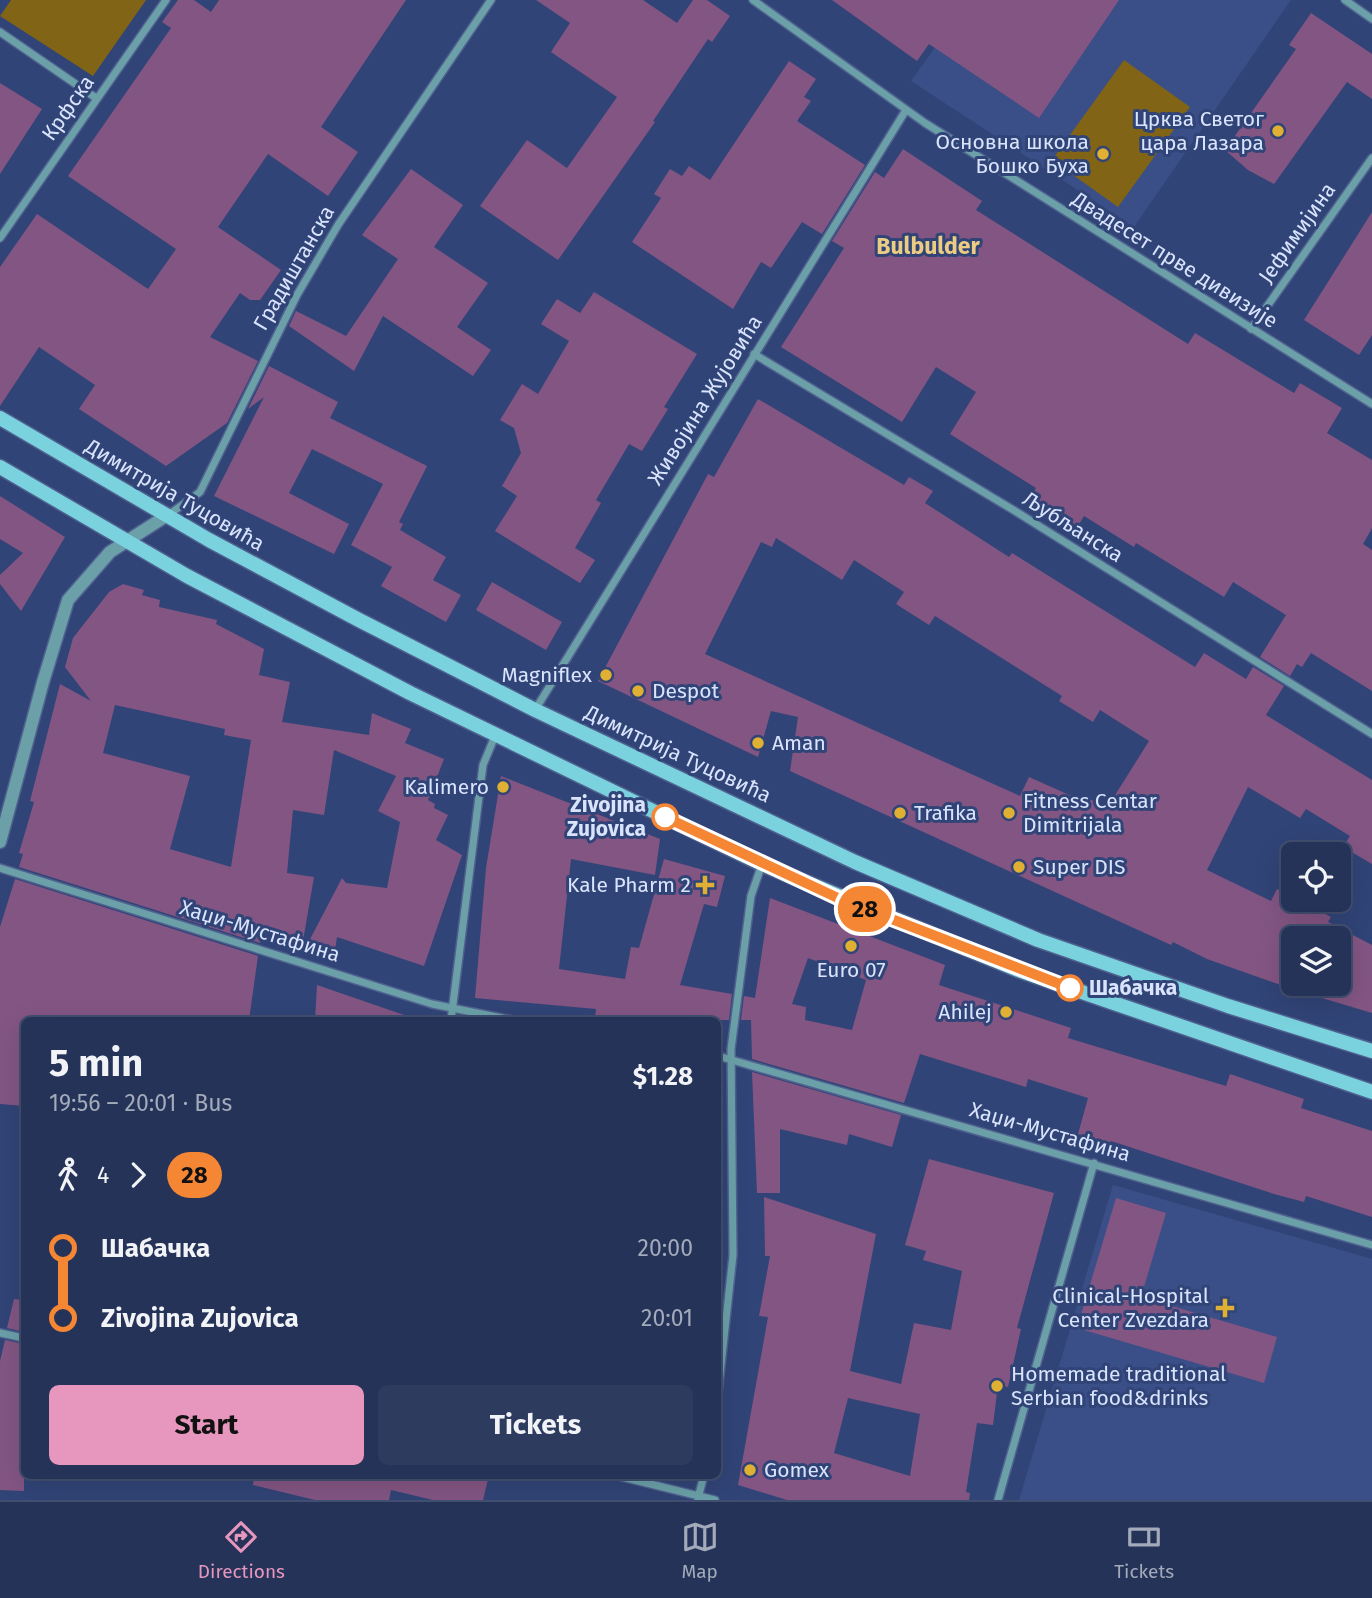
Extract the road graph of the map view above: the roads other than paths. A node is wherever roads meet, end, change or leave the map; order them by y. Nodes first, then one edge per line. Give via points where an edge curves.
1 (166, 0) edge
2 (491, 0) edge
3 (753, 0) edge
4 (1345, 0) edge
5 (1372, 19) edge
6 (0, 33) edge
7 (96, 98) junction
8 (906, 110) junction
9 (1372, 158) edge
10 (0, 238) edge
11 (1251, 329) junction
12 (754, 354) junction
13 (1372, 404) edge
14 (0, 418) edge
15 (0, 467) edge
16 (166, 516) junction
17 (124, 540) junction
18 (535, 710) junction
19 (1372, 734) edge
20 (495, 736) junction
21 (0, 842) edge
22 (762, 864) junction
23 (0, 868) edge
24 (453, 1009) junction
25 (452, 1017) edge
26 (496, 1017) edge
27 (1372, 1051) edge
28 (721, 1057) edge
29 (730, 1059) junction
30 (1372, 1092) edge
31 (1094, 1163) junction
32 (1372, 1245) edge
33 (0, 1333) edge
34 (21, 1337) edge
35 (721, 1365) edge
36 (629, 1479) edge
37 (703, 1479) edge
38 (699, 1498) edge
39 (715, 1500) edge
40 (998, 1500) edge

1 - 7 street, Крфска
2 - 16 street, Градиштанска via 338,225 297,295 200,492
3 - 8 street, Двадесет прве дивизије
4 - 5 street
6 - 7 street
7 - 10 street, Крфска
8 - 11 street, Двадесет прве дивизије
8 - 12 street, Живојина Жујовића
9 - 11 street, Јефимијина
11 - 13 street, Двадесет прве дивизије
12 - 18 street, Живојина Жујовића
12 - 19 street, Љубљанска
14 - 16 main road, Димитрија Туцовића
15 - 17 main road
16 - 17 street, Градиштанска
16 - 18 main road, Димитрија Туцовића
17 - 20 main road
17 - 21 street, Градиштанска via 95,566 65,607
18 - 27 main road, Димитрија Туцовића via 887,877 1038,940
20 - 22 main road
20 - 24 street via 482,775
22 - 29 street via 751,896
22 - 30 main road via 1018,970
23 - 24 street, Хаџи-Мустафина
24 - 25 street
24 - 26 street, Хаџи-Мустафина
28 - 29 street, Хаџи-Мустафина
29 - 31 street, Хаџи-Мустафина
29 - 35 street via 733,1255
31 - 32 street, Хаџи-Мустафина
31 - 40 street
33 - 34 street
36 - 38 street
37 - 38 street
38 - 39 street

